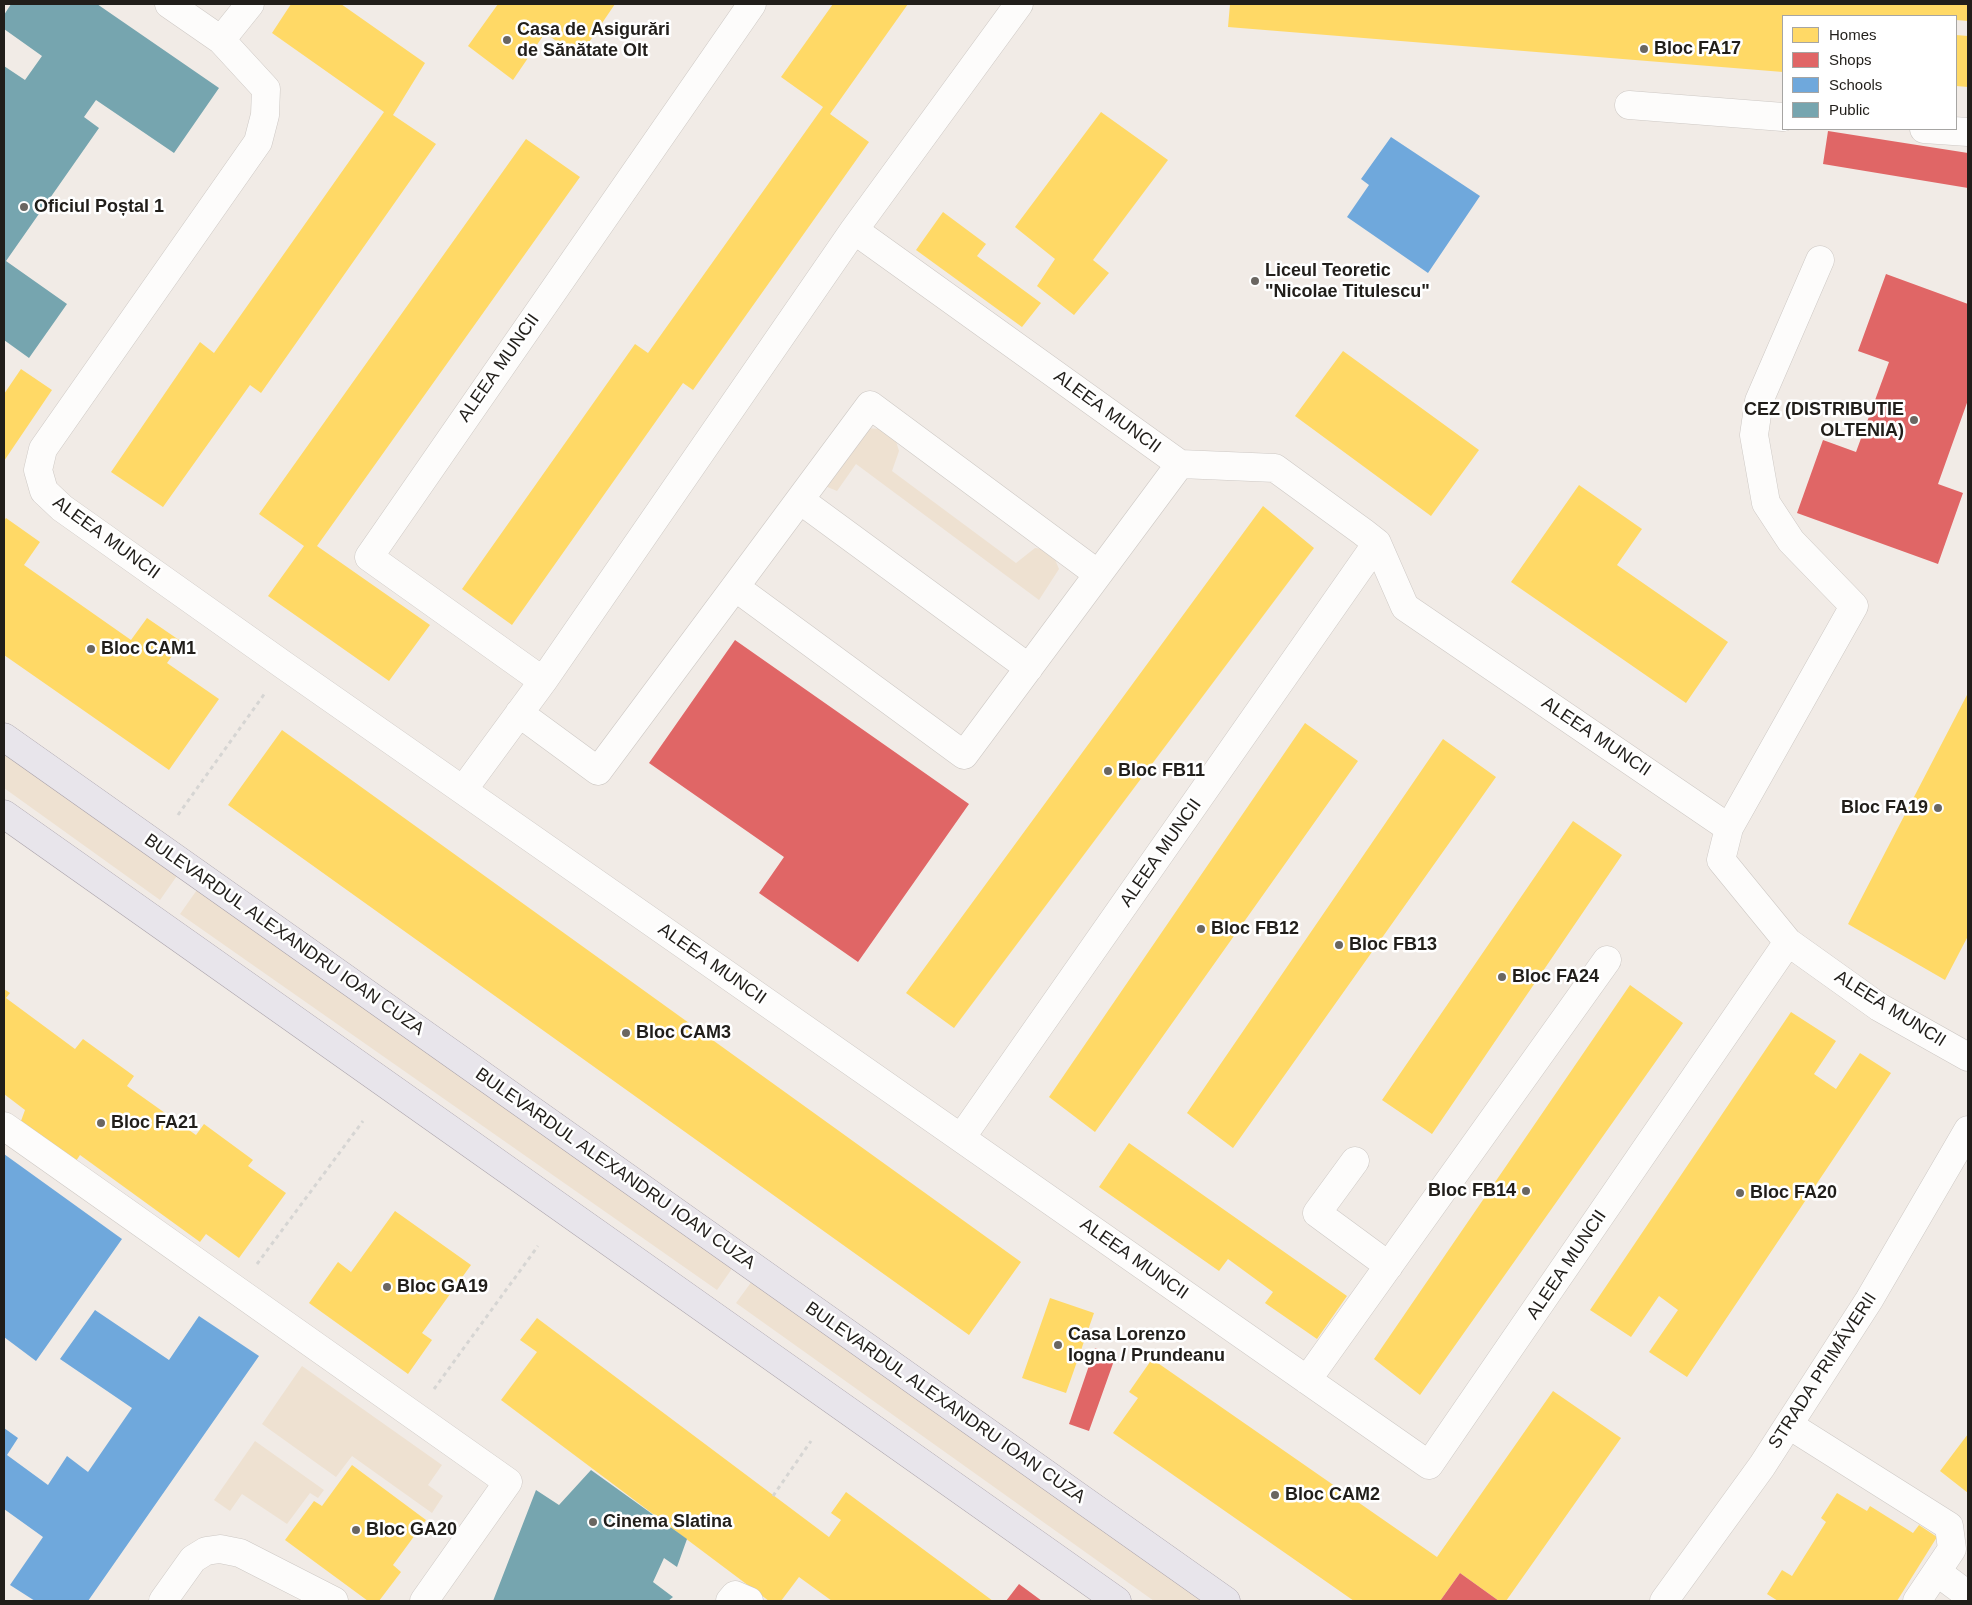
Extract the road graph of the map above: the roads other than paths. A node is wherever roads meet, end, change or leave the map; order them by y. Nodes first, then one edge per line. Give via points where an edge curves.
1 (169, 4) edge
2 (250, 4) edge
3 (752, 4) edge
4 (1019, 4) edge
5 (222, 40) junction
6 (1629, 105) dead end
7 (1782, 117) edge
8 (1939, 130) edge
9 (1968, 132) edge
10 (854, 230) junction
11 (1820, 260) dead end
12 (1180, 464) junction
13 (800, 500) junction
14 (1377, 543) junction
15 (1098, 574) junction
16 (735, 587) junction
17 (1028, 668) junction
18 (543, 682) junction
19 (519, 713) junction
20 (4, 737) edge
21 (463, 790) junction
22 (4, 814) edge
23 (1729, 828) junction
24 (1788, 942) junction
25 (1607, 960) dead end
26 (1968, 1057) edge
27 (4, 1126) edge
28 (1968, 1130) edge
29 (961, 1138) junction
30 (1355, 1161) dead end
31 (1389, 1266) junction
32 (1307, 1380) junction
33 (1789, 1425) junction
34 (1937, 1572) junction
35 (1968, 1595) edge
36 (163, 1601) edge
37 (334, 1601) edge
38 (424, 1601) edge
39 (730, 1601) edge
40 (749, 1601) edge
41 (1117, 1601) edge
42 (1226, 1601) edge
43 (1664, 1601) edge
44 (1917, 1601) edge

1 - 5 street, ALEEA MUNCII
2 - 5 street
3 - 18 street, ALEEA MUNCII via 369,557
4 - 10 street
5 - 21 street, ALEEA MUNCII via 266,89 265,116 258,142 43,450 38,470 44,491 62,508
6 - 7 street
8 - 9 street
10 - 12 street, ALEEA MUNCII
10 - 18 street
11 - 23 street via 1759,401 1754,435 1766,503 1791,541 1854,606
12 - 14 street, ALEEA MUNCII via 1275,468
12 - 15 street
13 - 15 street via 870,405
13 - 16 street
13 - 17 street
14 - 23 street, ALEEA MUNCII via 1405,607
14 - 29 street, ALEEA MUNCII
15 - 17 street
16 - 17 street via 964,755
16 - 19 street via 598,772
18 - 19 street
19 - 21 street
20 - 42 main road, BULEVARDUL ALEXANDRU IOAN CUZA
21 - 29 street, ALEEA MUNCII
22 - 41 main road
23 - 24 street, ALEEA MUNCII via 1721,860
24 - 26 street, ALEEA MUNCII via 1879,1007
24 - 32 street, ALEEA MUNCII via 1429,1465
25 - 31 street
27 - 38 street via 508,1482
28 - 33 street, STRADA PRIMĂVERII via 1869,1300
29 - 32 street, ALEEA MUNCII
30 - 31 street via 1317,1213
31 - 32 street
33 - 34 street via 1949,1526 1952,1549
33 - 43 street, STRADA PRIMĂVERII
34 - 35 street
34 - 44 street
36 - 37 street via 193,1559 220,1549 240,1552
39 - 40 street via 735,1595

